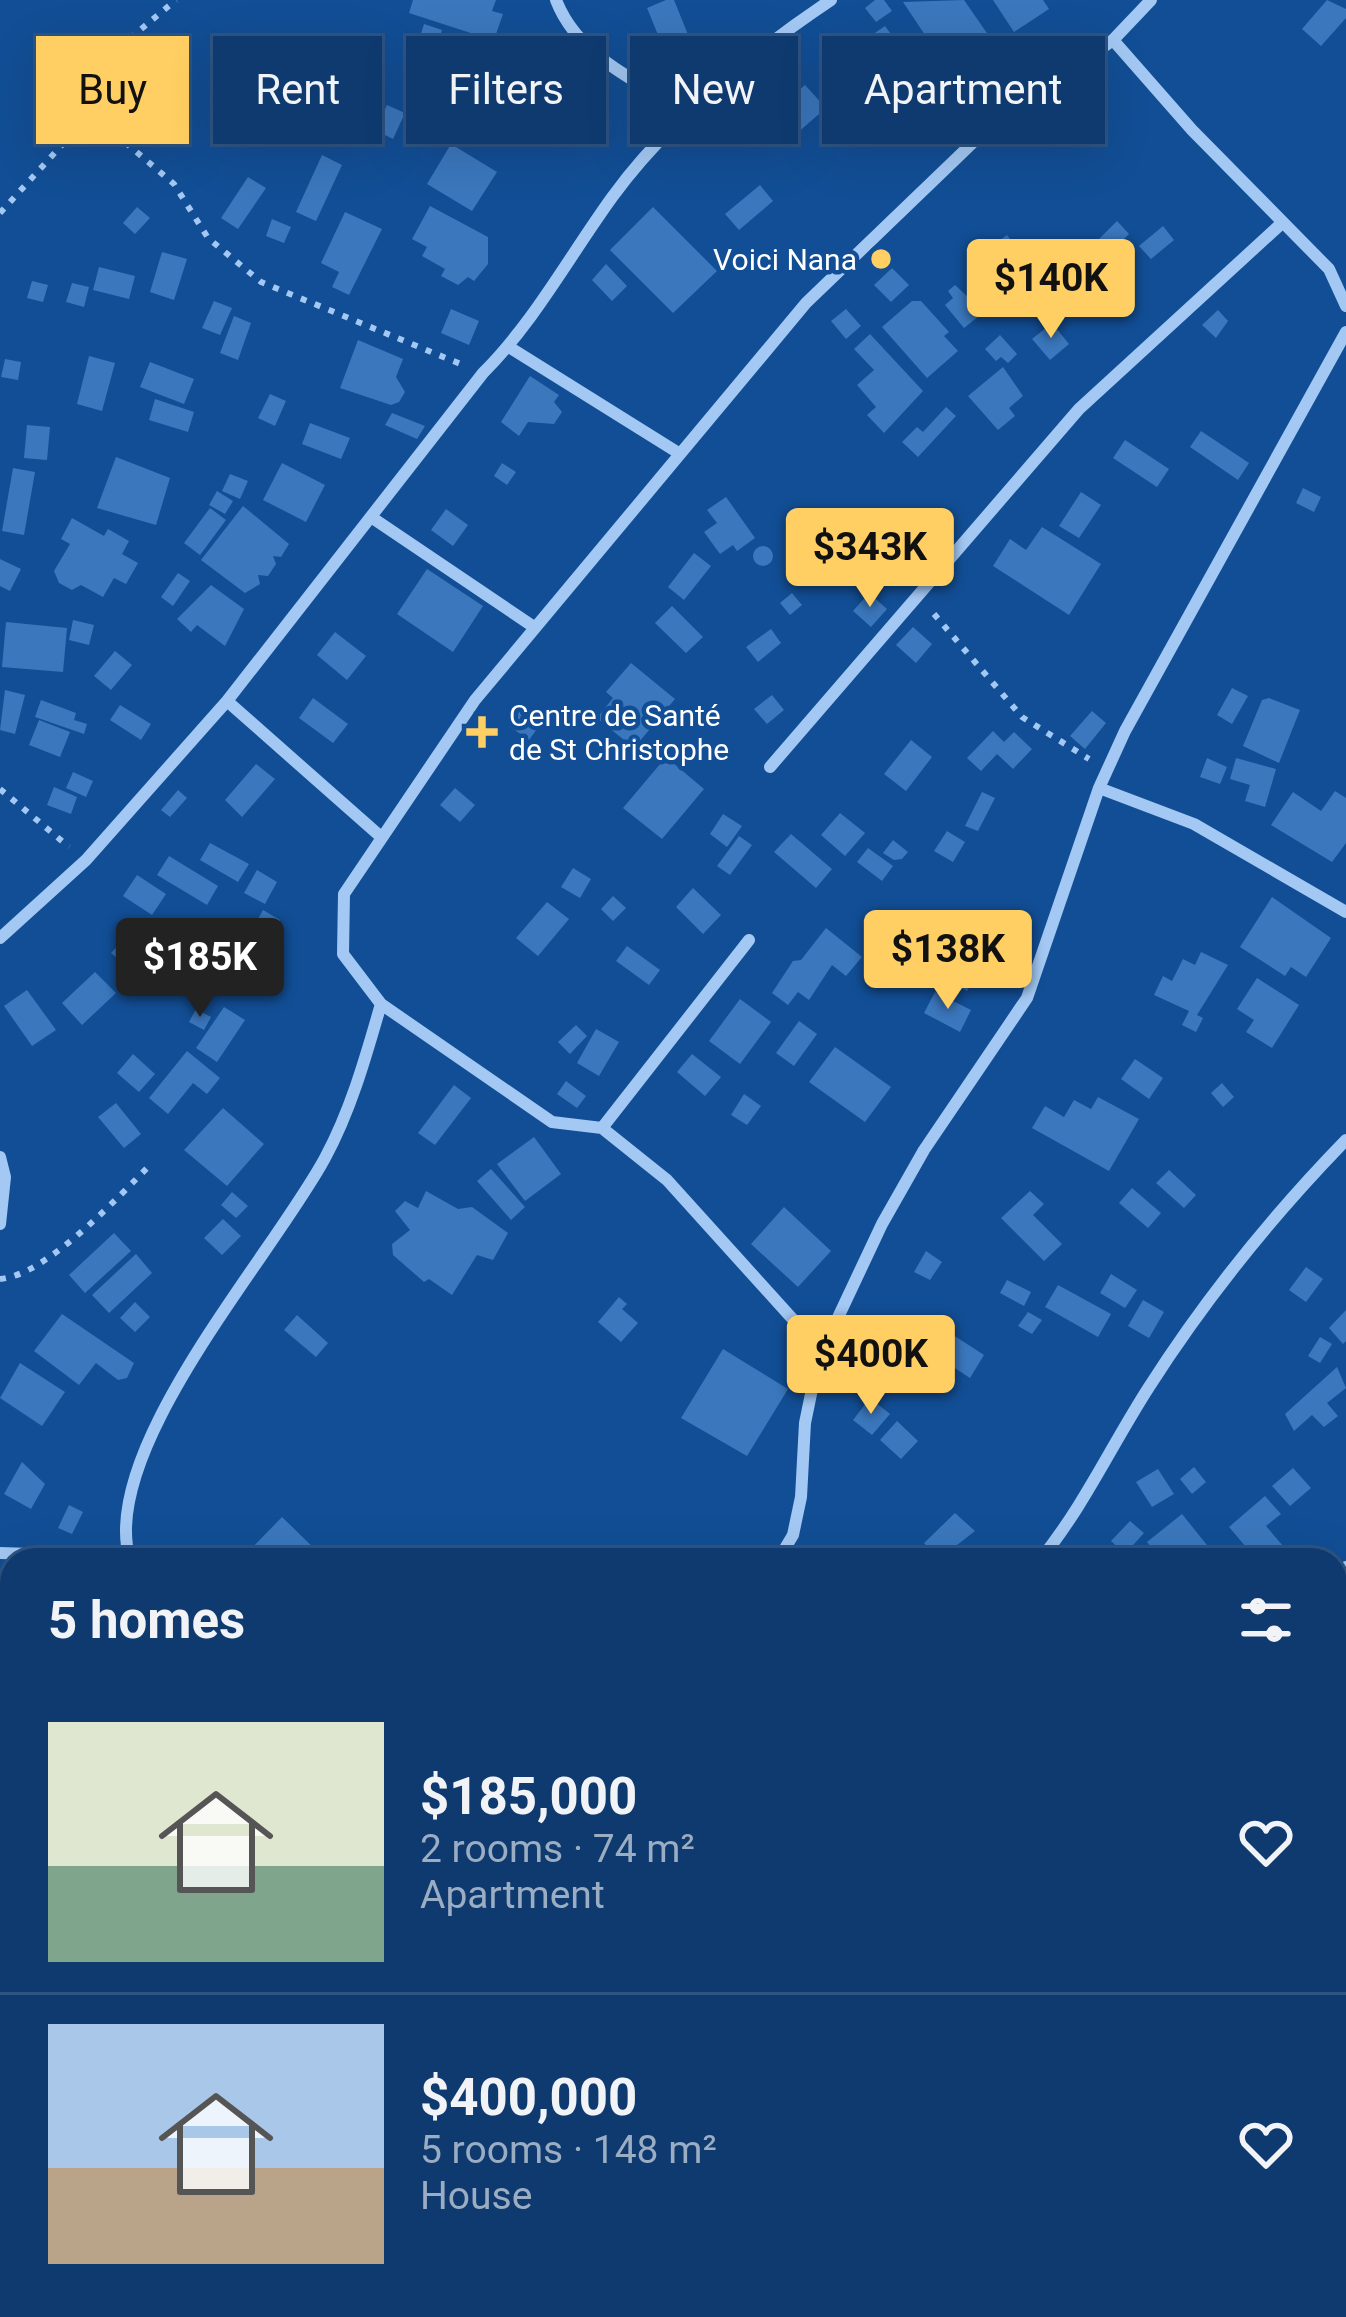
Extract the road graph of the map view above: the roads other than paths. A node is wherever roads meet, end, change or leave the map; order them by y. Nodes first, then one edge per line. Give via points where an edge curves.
1 (556, 0) edge
2 (831, 0) edge
3 (1151, 0) edge
4 (786, 36) edge
5 (1113, 40) junction
6 (630, 78) edge
7 (660, 144) edge
8 (1282, 223) junction
9 (1346, 307) edge
10 (1346, 332) edge
11 (509, 347) junction
12 (677, 452) junction
13 (374, 519) junction
14 (534, 626) junction
15 (227, 701) junction
16 (770, 767) dead end
17 (1099, 788) junction
18 (380, 836) junction
19 (1346, 912) edge
20 (0, 938) edge
21 (749, 940) dead end
22 (381, 1004) junction
23 (602, 1128) junction
24 (1346, 1140) edge
25 (0, 1157) edge
26 (0, 1224) edge
27 (818, 1360) junction
28 (128, 1548) edge
29 (785, 1548) edge
30 (1050, 1548) edge

1 - 6 street via 567,28
2 - 4 street
3 - 5 street
5 - 8 street
5 - 12 street via 988,128 806,303
7 - 11 street via 616,191
8 - 9 street via 1329,269
8 - 16 street via 1079,409
10 - 17 street
11 - 12 street
11 - 13 street
12 - 14 street
13 - 14 street
13 - 15 street
14 - 18 street
15 - 18 street
15 - 20 street via 86,860
17 - 19 street via 1194,824
17 - 27 street via 1027,998 892,1205
18 - 22 street via 344,894 343,954
21 - 23 street
22 - 23 street via 552,1122
22 - 28 street via 325,1157 146,1438 128,1496
23 - 27 street via 667,1180 798,1324
24 - 30 street via 1149,1386 1080,1511
25 - 26 street
27 - 29 street via 801,1497

